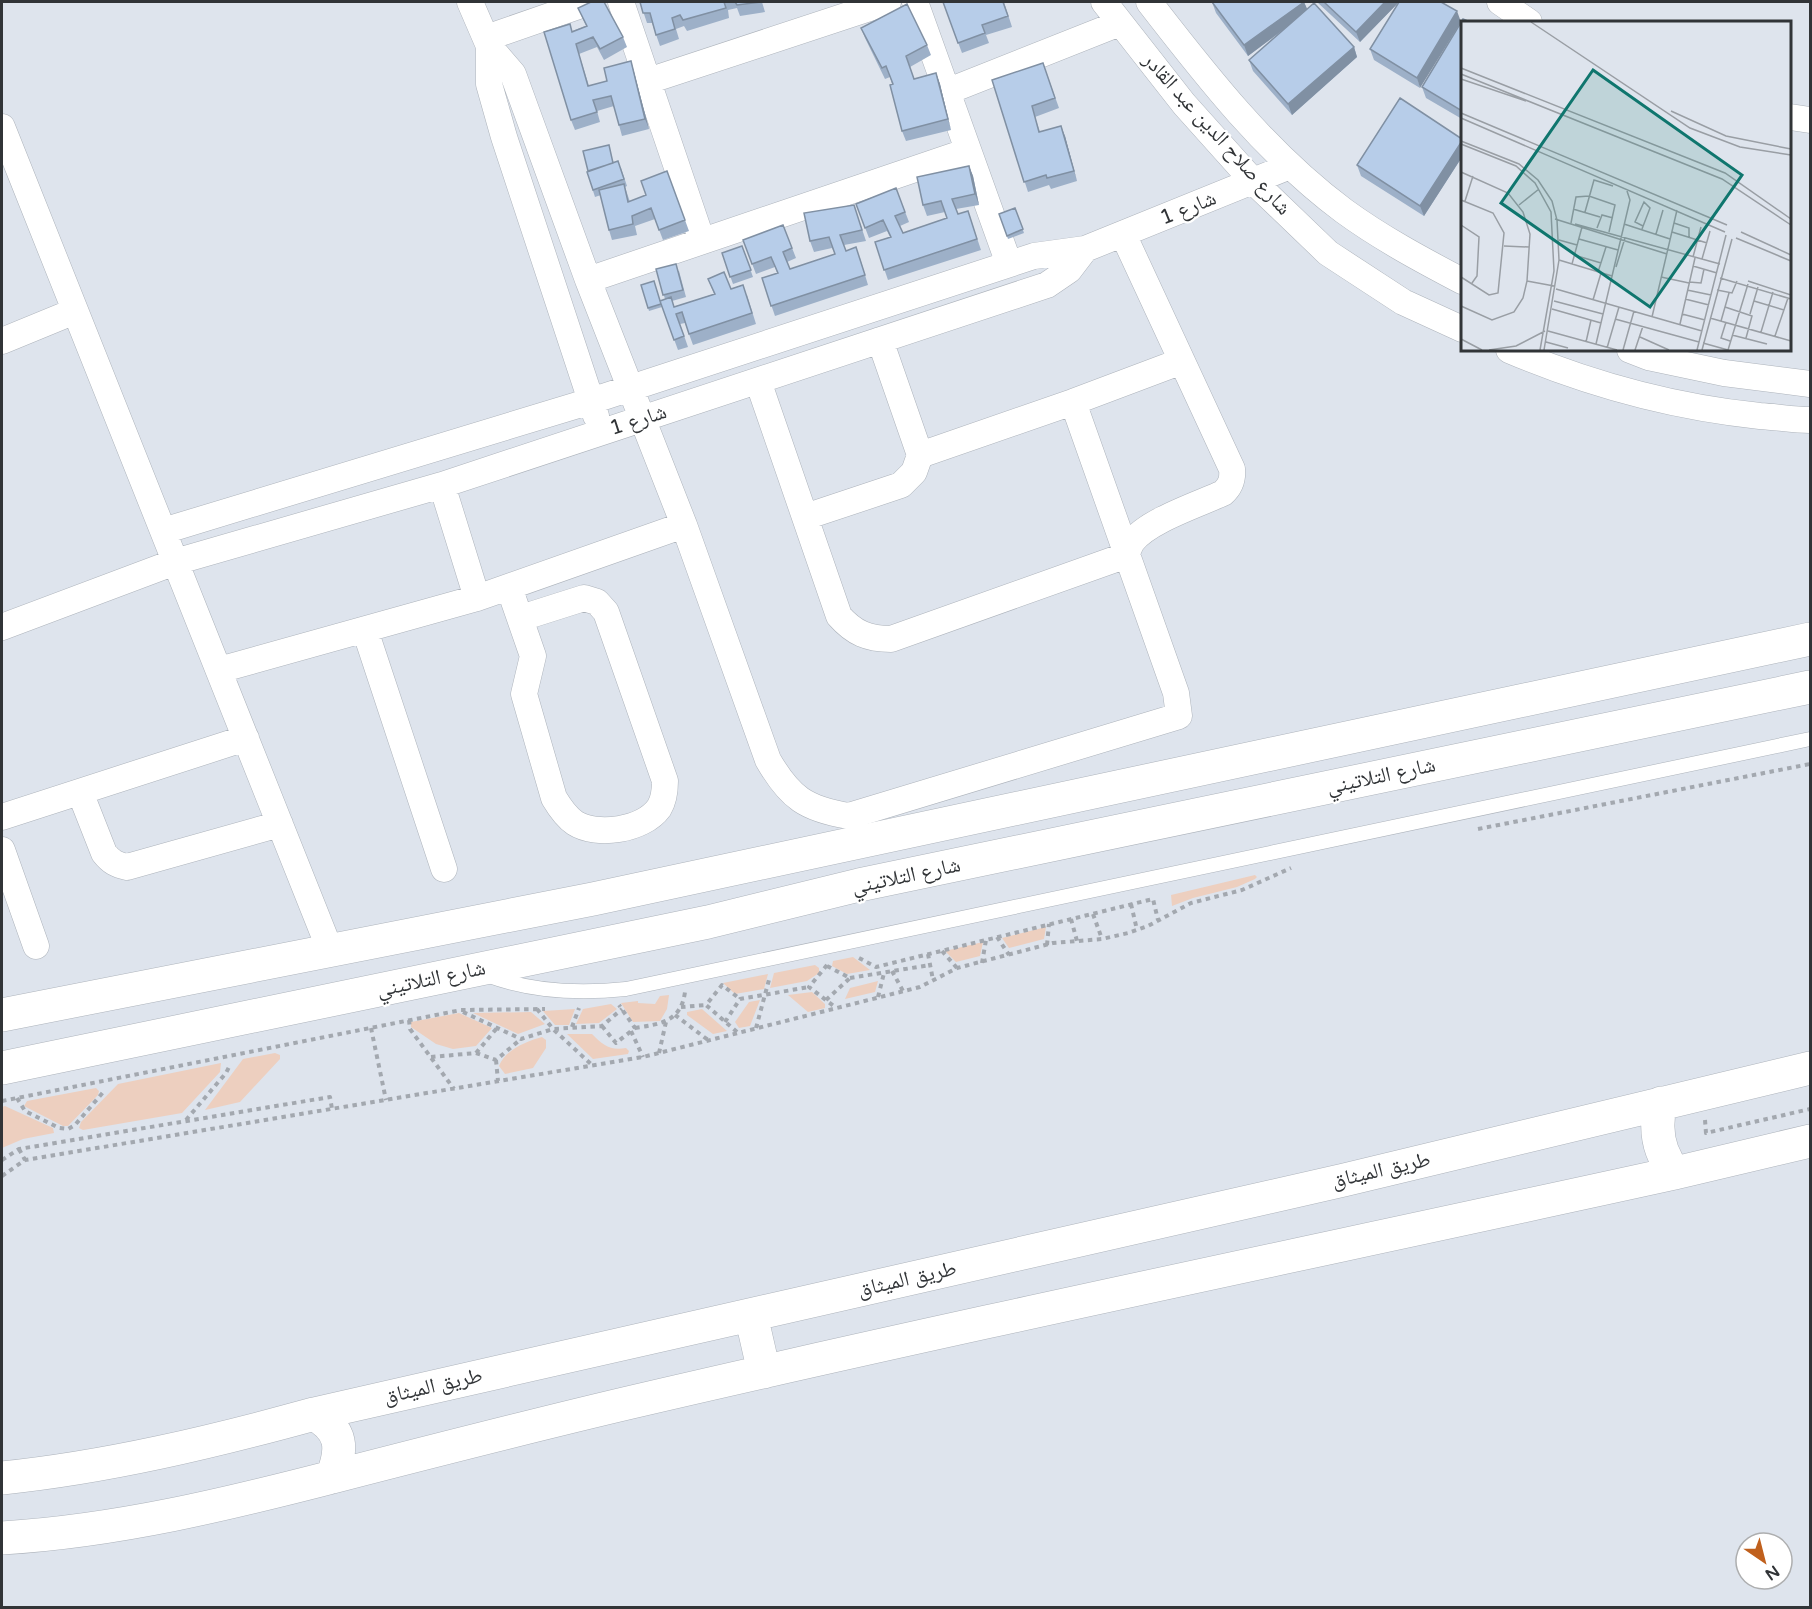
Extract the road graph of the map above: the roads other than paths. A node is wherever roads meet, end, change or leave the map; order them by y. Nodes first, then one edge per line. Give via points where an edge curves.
1 (470, 2) edge
2 (590, 2) edge
3 (621, 2) edge
4 (888, 2) edge
5 (915, 2) edge
6 (1104, 2) edge
7 (1149, 2) edge
8 (1500, 2) edge
9 (1528, 21) edge
10 (1120, 24) junction
11 (487, 42) junction
12 (648, 81) junction
13 (946, 92) junction
14 (1791, 117) edge
15 (1810, 120) edge
16 (2, 127) edge
17 (968, 150) junction
18 (1290, 166) junction
19 (1253, 181) junction
20 (1123, 234) junction
21 (702, 241) junction
22 (1085, 249) junction
23 (1009, 264) junction
24 (588, 280) junction
25 (1461, 280) edge
26 (75, 311) junction
27 (1461, 329) edge
28 (880, 340) junction
29 (2, 341) edge
30 (1511, 351) edge
31 (1633, 351) edge
32 (1182, 361) junction
33 (758, 381) junction
34 (1810, 384) edge
35 (631, 389) junction
36 (591, 401) junction
37 (1072, 402) junction
38 (643, 419) junction
39 (1810, 420) edge
40 (603, 432) junction
41 (920, 455) junction
42 (442, 485) junction
43 (805, 517) junction
44 (684, 525) junction
45 (163, 531) junction
46 (1127, 555) junction
47 (175, 562) junction
48 (509, 587) junction
49 (477, 598) junction
50 (521, 618) junction
51 (2, 627) edge
52 (365, 630) junction
53 (1810, 639) edge
54 (219, 670) junction
55 (1810, 687) edge
56 (246, 738) junction
57 (1810, 738) edge
58 (80, 792) junction
59 (2, 817) edge
60 (280, 824) junction
61 (2, 850) edge
62 (444, 869) dead end
63 (36, 946) dead end
64 (330, 950) junction
65 (473, 970) junction
66 (2, 1015) edge
67 (2, 1068) edge
68 (1810, 1068) edge
69 (1662, 1103) junction
70 (1810, 1141) edge
71 (1675, 1173) junction
72 (751, 1315) junction
73 (764, 1372) junction
74 (314, 1414) junction
75 (332, 1477) junction
76 (2, 1478) edge
77 (2, 1538) edge

1 - 11 street
2 - 11 street
3 - 12 street
4 - 12 street
5 - 13 street
6 - 10 street, شارع صلاح الدين عبد القادر
7 - 18 street, شارع صلاح الدين عبد القادر via 1210,80
8 - 9 street
10 - 13 street
10 - 19 street, شارع صلاح الدين عبد القادر
11 - 24 street via 513,74
11 - 36 street via 494,103
12 - 21 street
13 - 17 street
14 - 15 street
16 - 26 street
17 - 21 street
17 - 23 street
18 - 19 street, شارع 1
18 - 25 street, شارع صلاح الدين عبد القادر via 1345,212
19 - 20 street, شارع 1
19 - 27 street, شارع صلاح الدين عبد القادر via 1328,253 1403,302
20 - 22 street, شارع 1
20 - 32 street
21 - 24 street
22 - 23 street, شارع 1 via 1034,256
22 - 28 street, شارع 1 via 1069,270 1047,285
23 - 35 street, شارع 1
24 - 35 street
26 - 29 street
26 - 45 street
28 - 33 street, شارع 1
28 - 41 street
30 - 39 street via 1638,395 1721,412
31 - 34 street via 1724,373
32 - 37 street
32 - 46 street via 1232,469 1231,482 1223,493 1155,524 1131,543
33 - 38 street, شارع 1
33 - 43 street
35 - 36 street, شارع 1
35 - 38 street
36 - 40 street
36 - 45 street, شارع 1
37 - 41 street
37 - 46 street
38 - 40 street, شارع 1
38 - 44 street
40 - 42 street, شارع 1
41 - 43 street via 914,472 901,485
42 - 47 street, شارع 1
42 - 49 street
43 - 46 street via 838,616 862,635 876,639 891,639
44 - 46 street via 768,760 781,783 800,800 823,812 849,816 1179,716 1176,693
44 - 48 street
45 - 47 street
47 - 51 street, شارع 1
47 - 54 street
48 - 49 street
48 - 50 street
49 - 52 street
50 - 50 street via 533,656 525,685 526,702 560,808 576,824 598,831 645,820 659,808 665,781 606,612 597,602 584,598
52 - 54 street
52 - 62 street
53 - 64 main road, شارع التلاتيني via 593,899
54 - 56 street
55 - 65 main road, شارع التلاتيني via 859,885 708,922
56 - 58 street
56 - 60 street
57 - 65 lane via 684,984 574,992 522,986
58 - 59 street
58 - 60 street via 104,853 118,866 127,867
60 - 64 street
61 - 63 street
64 - 66 main road, شارع التلاتيني
65 - 67 main road, شارع التلاتيني
68 - 69 main road, طريق الميثاق
69 - 71 main road via 1658,1140
69 - 72 main road, طريق الميثاق
70 - 71 main road
71 - 73 main road
72 - 73 main road
72 - 74 main road, طريق الميثاق
73 - 75 main road
74 - 75 main road via 333,1428 338,1440 340,1452
74 - 76 main road, طريق الميثاق via 143,1456
75 - 77 main road via 146,1521

